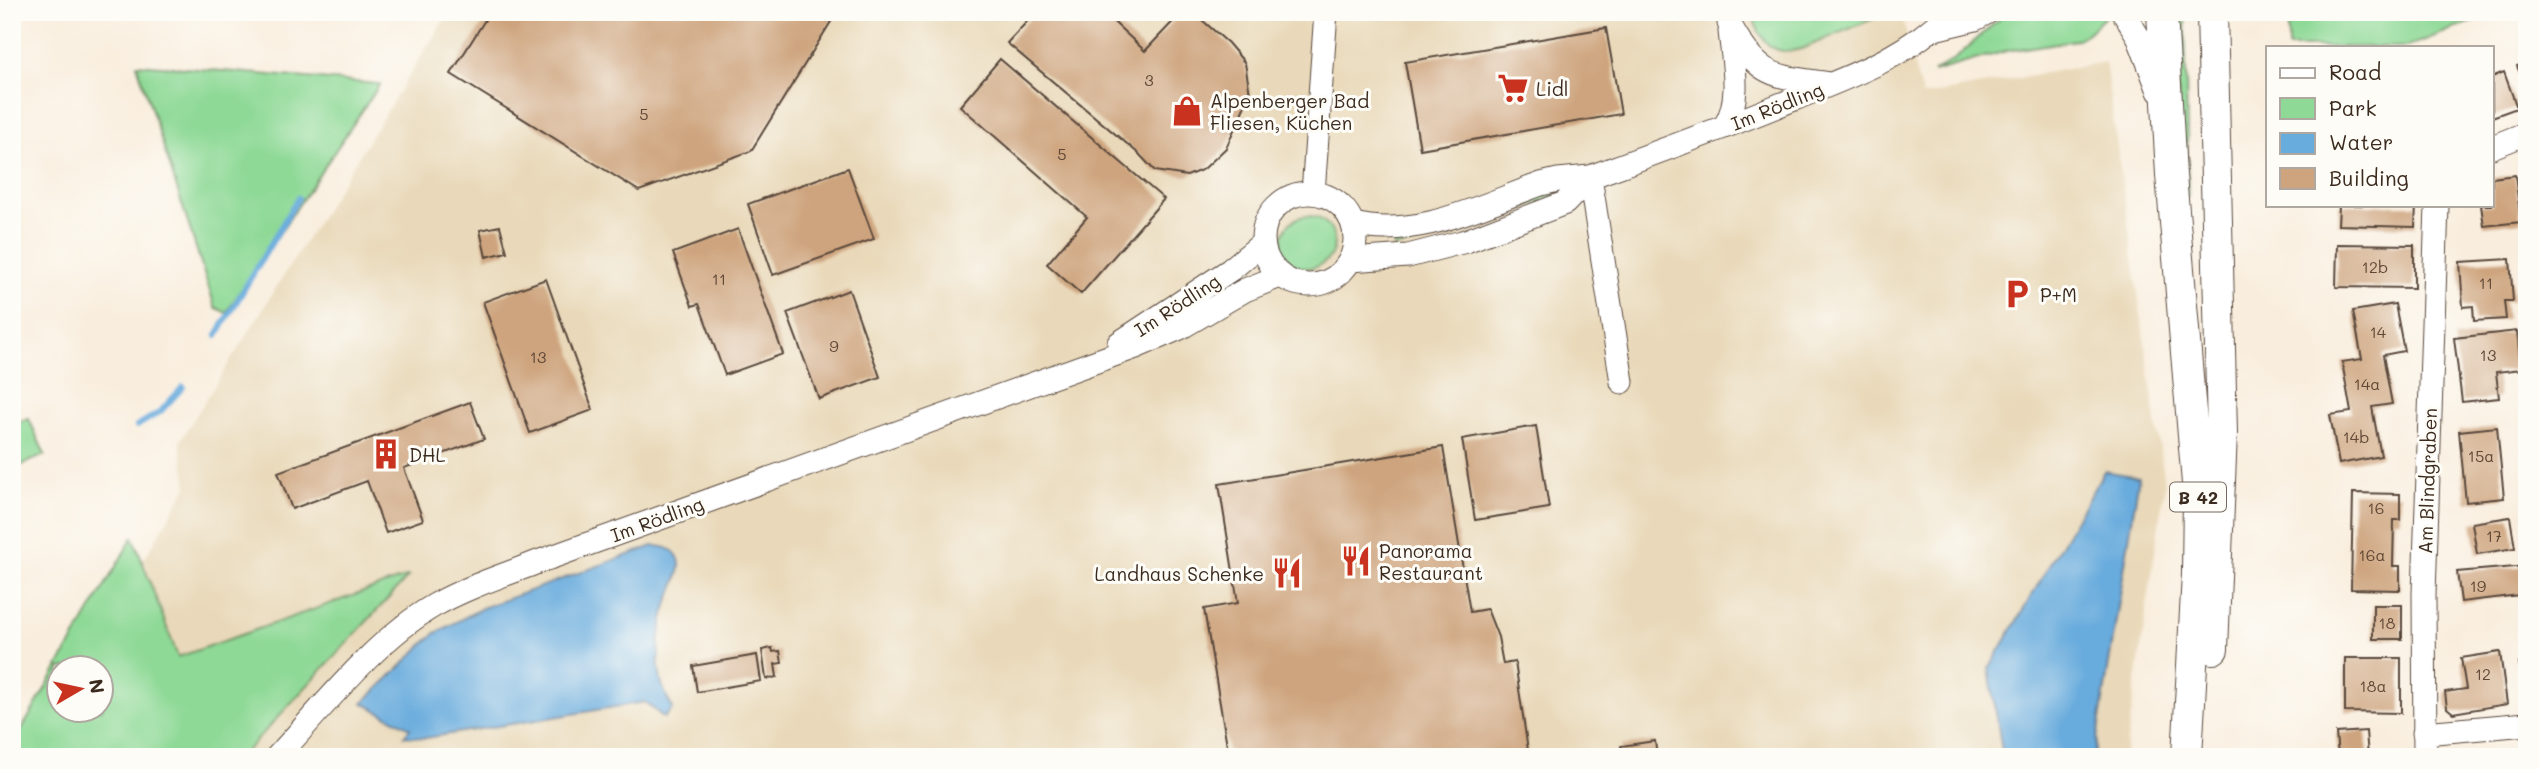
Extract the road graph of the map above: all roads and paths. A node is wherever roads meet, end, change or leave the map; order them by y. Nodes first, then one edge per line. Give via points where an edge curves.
1 (1326, 12) edge
2 (1950, 12) edge
3 (1987, 12) edge
4 (2123, 12) edge
5 (2162, 12) edge
6 (2212, 12) edge
7 (1728, 18) edge
8 (1934, 29) junction
9 (1830, 85) junction
10 (2167, 115) junction
11 (1725, 127) junction
12 (2527, 134) edge
13 (2494, 146) edge
14 (1590, 177) junction
15 (1313, 193) junction
16 (2437, 206) edge
17 (1550, 210) junction
18 (1353, 225) junction
19 (1262, 243) junction
20 (1601, 246) junction
21 (1350, 260) junction
22 (1280, 275) junction
23 (1088, 363) junction
24 (1622, 382) dead end
25 (2527, 724) edge
26 (2424, 733) junction
27 (277, 757) edge
28 (2187, 757) edge
29 (2207, 757) edge
30 (2425, 757) edge

1 - 15 street
2 - 8 street, Im Rödling
3 - 8 street
4 - 10 street via 2138,36
5 - 10 main road, B 42
6 - 29 main road, B 42 via 2222,433
7 - 9 street via 1745,52 1760,67
7 - 11 street via 1735,101
8 - 9 street, Im Rödling via 1900,53
9 - 11 street, Im Rödling
10 - 28 main road, B 42 via 2198,495
11 - 14 street, Im Rödling
12 - 13 street
14 - 17 street, Im Rödling via 1579,191
14 - 18 street, Im Rödling via 1541,184 1420,226 1387,230
14 - 20 street
15 - 18 street via 1338,203
15 - 19 street via 1290,196 1272,211
16 - 26 street, Am Blindgraben
17 - 20 street via 1577,217
17 - 21 street, Im Rödling via 1441,249
18 - 21 street via 1355,243
19 - 22 street via 1271,267
19 - 23 street, Im Rödling via 1230,270
20 - 24 street
21 - 22 street via 1342,272 1318,285 1305,286
22 - 23 street, Im Rödling via 1157,339
23 - 27 street, Im Rödling via 454,595 397,632
25 - 26 street
26 - 30 street, Am Blindgraben

